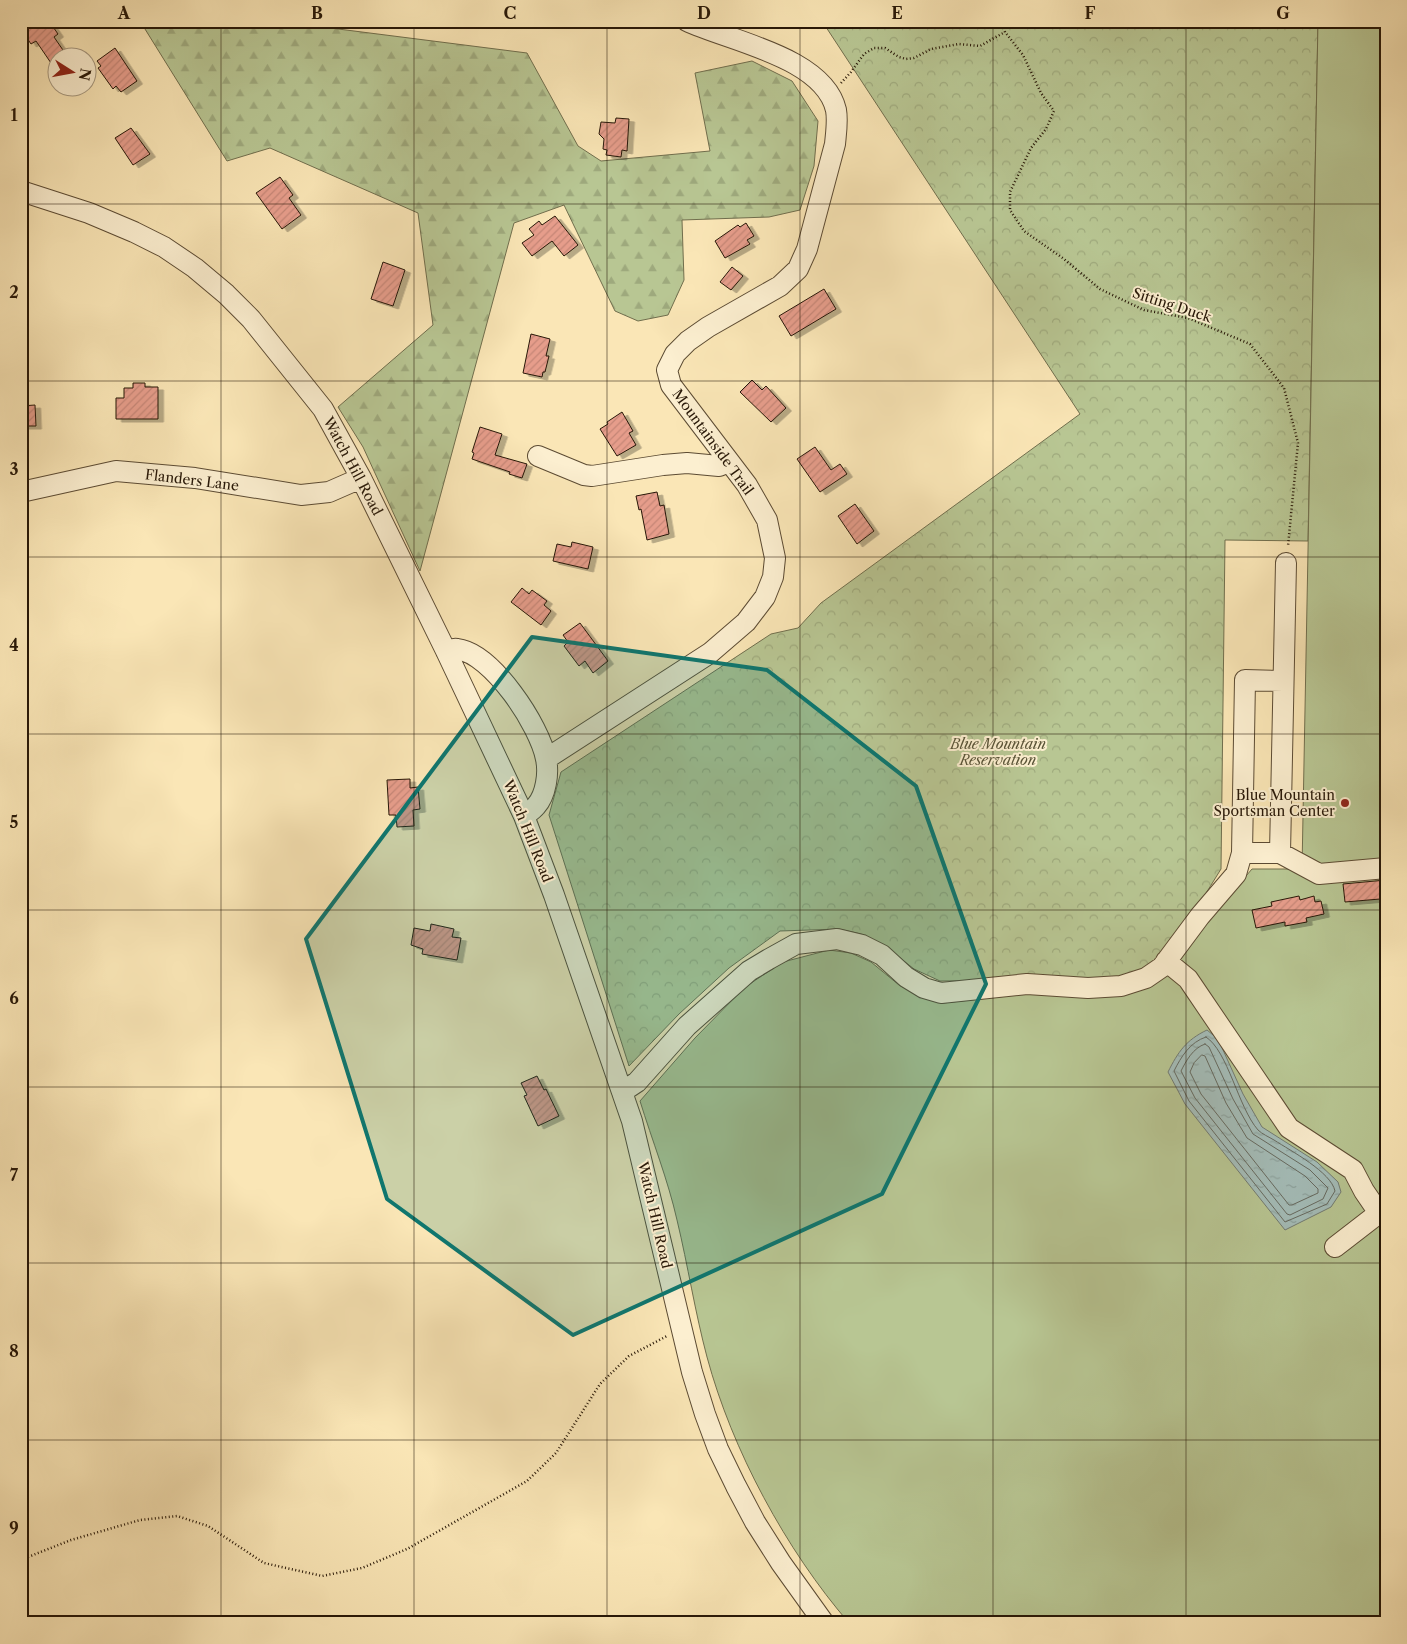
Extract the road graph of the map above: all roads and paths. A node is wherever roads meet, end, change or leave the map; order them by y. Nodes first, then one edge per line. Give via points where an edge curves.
1 (687, 21) edge
2 (1002, 21) edge
3 (1005, 32) junction
4 (830, 95) junction
5 (21, 191) edge
6 (538, 456) dead end
7 (729, 462) junction
8 (361, 478) junction
9 (21, 492) edge
10 (1286, 563) joint
11 (446, 650) junction
12 (1283, 681) junction
13 (546, 759) junction
14 (524, 816) junction
15 (1242, 853) junction
16 (1280, 853) junction
17 (1386, 868) edge
18 (1166, 961) junction
19 (622, 1092) junction
20 (1382, 1212) edge
21 (1335, 1247) dead end
22 (682, 1328) junction
23 (21, 1557) edge
24 (824, 1623) edge

1 - 4 street, Mountainside Trail via 797,64 819,81
2 - 3 path, Sitting Duck
3 - 4 path via 980,46 960,44 930,49 906,59 885,48 874,48 864,54
3 - 10 path, Sitting Duck via 1023,55 1041,93 1054,111 1046,129 1031,148 1010,192 1010,210 1024,231 1100,289 1144,310 1188,318 1250,344 1284,388 1298,442
4 - 7 street, Mountainside Trail via 836,110 835,144 807,249 798,269 780,286 688,341 674,354 667,370 671,385
5 - 8 street, Watch Hill Road via 89,213 164,247 226,294 312,393
6 - 7 street via 592,476 663,465 719,466
7 - 13 street, Mountainside Trail via 767,520 775,558 773,577 765,597 746,622 710,653
8 - 9 street, Flanders Lane via 329,492 300,495 196,478 116,471
8 - 11 street, Watch Hill Road
10 - 12 street
11 - 13 street via 466,651 496,675 528,717
11 - 14 street, Watch Hill Road
12 - 15 street via 1245,680
12 - 16 street
13 - 14 street via 543,794 536,807
14 - 19 street, Watch Hill Road
15 - 16 street
15 - 18 street via 1236,874
16 - 17 street via 1318,874
18 - 19 street via 1146,978 1121,986 1088,988 1027,984 941,993 924,988 862,945 838,939 796,944 749,971 687,1026 637,1082
18 - 20 street via 1188,979 1289,1128 1353,1170 1364,1191
19 - 22 street, Watch Hill Road via 644,1168
20 - 21 street
22 - 23 path via 629,1356 600,1384 556,1453 527,1481 407,1549 362,1568 322,1576 264,1563 208,1526 177,1516 140,1520
22 - 24 street, Watch Hill Road via 718,1449 755,1522

